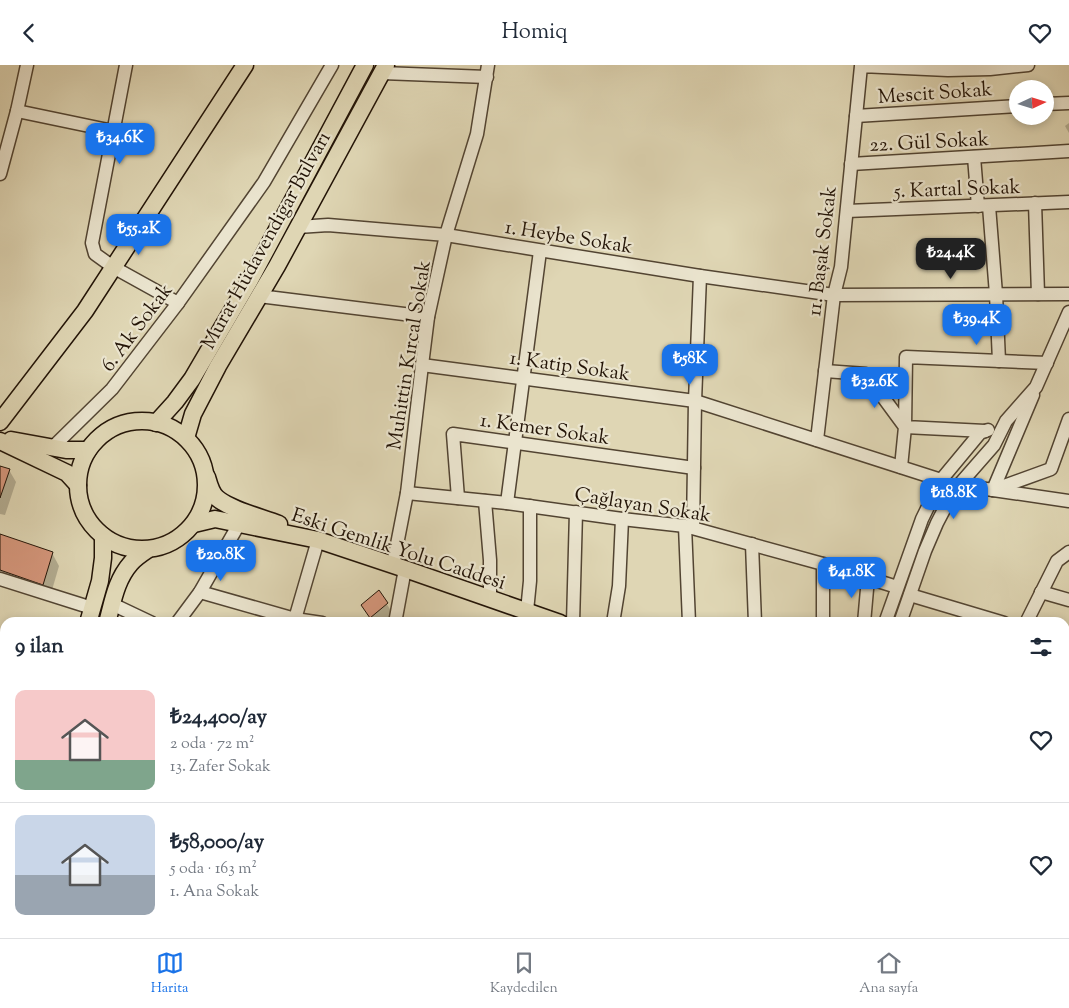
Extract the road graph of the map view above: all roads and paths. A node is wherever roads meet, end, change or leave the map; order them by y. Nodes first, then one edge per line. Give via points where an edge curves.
1 (27, 65) edge
2 (126, 65) edge
3 (245, 65) edge
4 (332, 65) edge
5 (366, 65) edge
6 (1028, 65) edge
7 (861, 66) edge
8 (949, 67) edge
9 (384, 69) edge
10 (487, 71) edge
11 (1069, 103) edge
12 (1054, 104) edge
13 (1009, 107) edge
14 (17, 111) junction
15 (856, 116) junction
16 (113, 131) junction
17 (1069, 151) edge
18 (974, 157) junction
19 (851, 164) junction
20 (0, 174) edge
21 (1069, 202) edge
22 (1035, 203) junction
23 (984, 206) junction
24 (847, 211) junction
25 (298, 227) junction
26 (446, 235) junction
27 (540, 251) junction
28 (114, 267) junction
29 (700, 276) junction
30 (1038, 293) junction
31 (996, 294) junction
32 (1069, 294) edge
33 (834, 295) junction
34 (260, 296) junction
35 (178, 303) junction
36 (1069, 312) edge
37 (428, 317) junction
38 (1064, 339) edge
39 (998, 361) junction
40 (1047, 363) junction
41 (422, 365) junction
42 (826, 371) junction
43 (524, 378) junction
44 (1036, 387) junction
45 (696, 401) junction
46 (1069, 419) edge
47 (1006, 421) junction
48 (0, 422) edge
49 (156, 423) junction
50 (904, 427) junction
51 (985, 431) junction
52 (186, 438) junction
53 (0, 439) edge
54 (817, 440) junction
55 (515, 443) junction
56 (52, 448) junction
57 (88, 450) junction
58 (901, 467) junction
59 (694, 468) junction
60 (205, 471) junction
61 (942, 480) junction
62 (78, 485) junction
63 (959, 485) junction
64 (993, 490) junction
65 (408, 493) junction
66 (458, 498) junction
67 (485, 501) junction
68 (1069, 501) edge
69 (507, 503) junction
70 (530, 506) junction
71 (576, 512) junction
72 (622, 519) junction
73 (194, 524) junction
74 (239, 524) junction
75 (689, 527) junction
76 (103, 536) junction
77 (318, 540) junction
78 (752, 544) junction
79 (146, 550) junction
80 (1069, 552) edge
81 (823, 564) junction
82 (399, 567) junction
83 (868, 578) junction
84 (0, 579) edge
85 (897, 587) junction
86 (200, 592) junction
87 (1041, 592) junction
88 (910, 595) junction
89 (490, 598) junction
90 (1069, 600) edge
91 (112, 604) junction
92 (527, 611) junction
93 (90, 615) edge
94 (109, 617) edge
95 (139, 617) edge
96 (181, 617) edge
97 (288, 617) edge
98 (296, 617) edge
99 (395, 617) edge
100 (544, 617) edge
101 (573, 617) edge
102 (614, 617) edge
103 (689, 617) edge
104 (755, 617) edge
105 (823, 617) edge
106 (865, 617) edge
107 (887, 617) edge
108 (902, 617) edge
109 (984, 617) edge
110 (1029, 617) edge

1 - 14 street
2 - 16 street
3 - 28 main road
4 - 35 street, 6. Ak Sokak via 264,182
5 - 49 main road, Murat Hüdavendigar Bulvarı via 250,280 192,379
6 - 8 street via 990,69
7 - 8 street
7 - 15 street, 11. Başak Sokak
9 - 10 street
9 - 25 main road, Murat Hüdavendigar Bulvarı
10 - 26 street, Muhittin Kırcal Sokak via 477,135
11 - 12 street
13 - 15 street, Mescit Sokak
14 - 16 street
14 - 20 street
15 - 19 street, 11. Başak Sokak
16 - 28 street via 92,243 95,254
17 - 18 street, 22. Gül Sokak
18 - 19 street, 22. Gül Sokak
18 - 23 street
19 - 24 street, 11. Başak Sokak
21 - 22 street, 5. Kartal Sokak
22 - 23 street, 5. Kartal Sokak
22 - 30 street
23 - 24 street, 5. Kartal Sokak
23 - 31 street
24 - 33 street, 11. Başak Sokak via 841,267
25 - 26 street, 1. Heybe Sokak via 328,225
25 - 34 main road, Murat Hüdavendigar Bulvarı
26 - 27 street, 1. Heybe Sokak
26 - 37 street, Muhittin Kırcal Sokak
27 - 29 street, 1. Heybe Sokak
27 - 43 street
28 - 35 street
28 - 48 main road via 85,311
29 - 33 street, 1. Heybe Sokak
29 - 45 street
30 - 31 street, 1. Heybe Sokak
30 - 32 street, 1. Heybe Sokak
31 - 33 street, 1. Heybe Sokak
31 - 39 street
33 - 42 street, 11. Başak Sokak
34 - 37 street
34 - 52 main road, Murat Hüdavendigar Bulvarı via 218,366
35 - 56 street, 6. Ak Sokak via 112,389
36 - 38 street
37 - 41 street, Muhittin Kırcal Sokak
38 - 40 street
39 - 40 street
39 - 50 street via 906,357
40 - 44 street
41 - 43 street, 1. Katip Sokak
41 - 65 street, Muhittin Kırcal Sokak
42 - 50 street via 866,374
42 - 54 street, 11. Başak Sokak
43 - 45 street, 1. Katip Sokak
43 - 55 street
44 - 47 street
44 - 64 street
45 - 54 street, 1. Katip Sokak
45 - 59 street
46 - 64 street via 1051,469
47 - 51 street
47 - 63 street via 994,445
49 - 52 main road via 170,427
49 - 57 main road via 131,421 112,427
50 - 51 street
50 - 58 street
51 - 61 street
52 - 60 main road via 198,453
53 - 56 main road
53 - 62 main road via 67,473
54 - 58 street, 1. Katip Sokak
55 - 59 street, 1. Kemer Sokak
55 - 66 street, 1. Kemer Sokak via 454,434
55 - 69 street
56 - 57 main road
57 - 62 main road via 78,475
58 - 61 street, 1. Katip Sokak
59 - 75 street
60 - 73 main road via 203,507
60 - 77 main road via 216,497
61 - 85 street via 922,519
62 - 76 main road via 83,514
63 - 64 street
63 - 88 street via 937,523
64 - 68 street
65 - 66 street, Çağlayan Sokak
65 - 82 street, Muhittin Kırcal Sokak
66 - 67 street, Çağlayan Sokak
67 - 69 street, Çağlayan Sokak
67 - 89 street
69 - 70 street, Çağlayan Sokak
70 - 71 street, Çağlayan Sokak
70 - 92 street
71 - 72 street, Çağlayan Sokak
71 - 101 street
72 - 75 street, Çağlayan Sokak
72 - 102 street
73 - 74 main road, Eski Gemlik Yolu Caddesi via 215,519
73 - 79 main road via 165,546
74 - 77 main road, Eski Gemlik Yolu Caddesi
74 - 86 street
75 - 78 street, Çağlayan Sokak
75 - 103 street
76 - 79 main road via 110,543 128,549
76 - 93 main road via 100,581
77 - 82 main road, Eski Gemlik Yolu Caddesi
77 - 98 street
78 - 81 street, Çağlayan Sokak
78 - 104 street
79 - 91 main road via 123,574
80 - 87 street via 1057,561
81 - 83 street, Çağlayan Sokak
81 - 105 street
82 - 89 main road, Eski Gemlik Yolu Caddesi
82 - 99 street, Muhittin Kırcal Sokak
83 - 85 street, Çağlayan Sokak
83 - 106 street
84 - 93 street
85 - 107 street
86 - 96 street
86 - 97 street
87 - 90 street
87 - 110 street
88 - 108 street
88 - 109 street
89 - 92 main road, Eski Gemlik Yolu Caddesi
91 - 94 main road
91 - 95 street
92 - 100 main road, Eski Gemlik Yolu Caddesi

